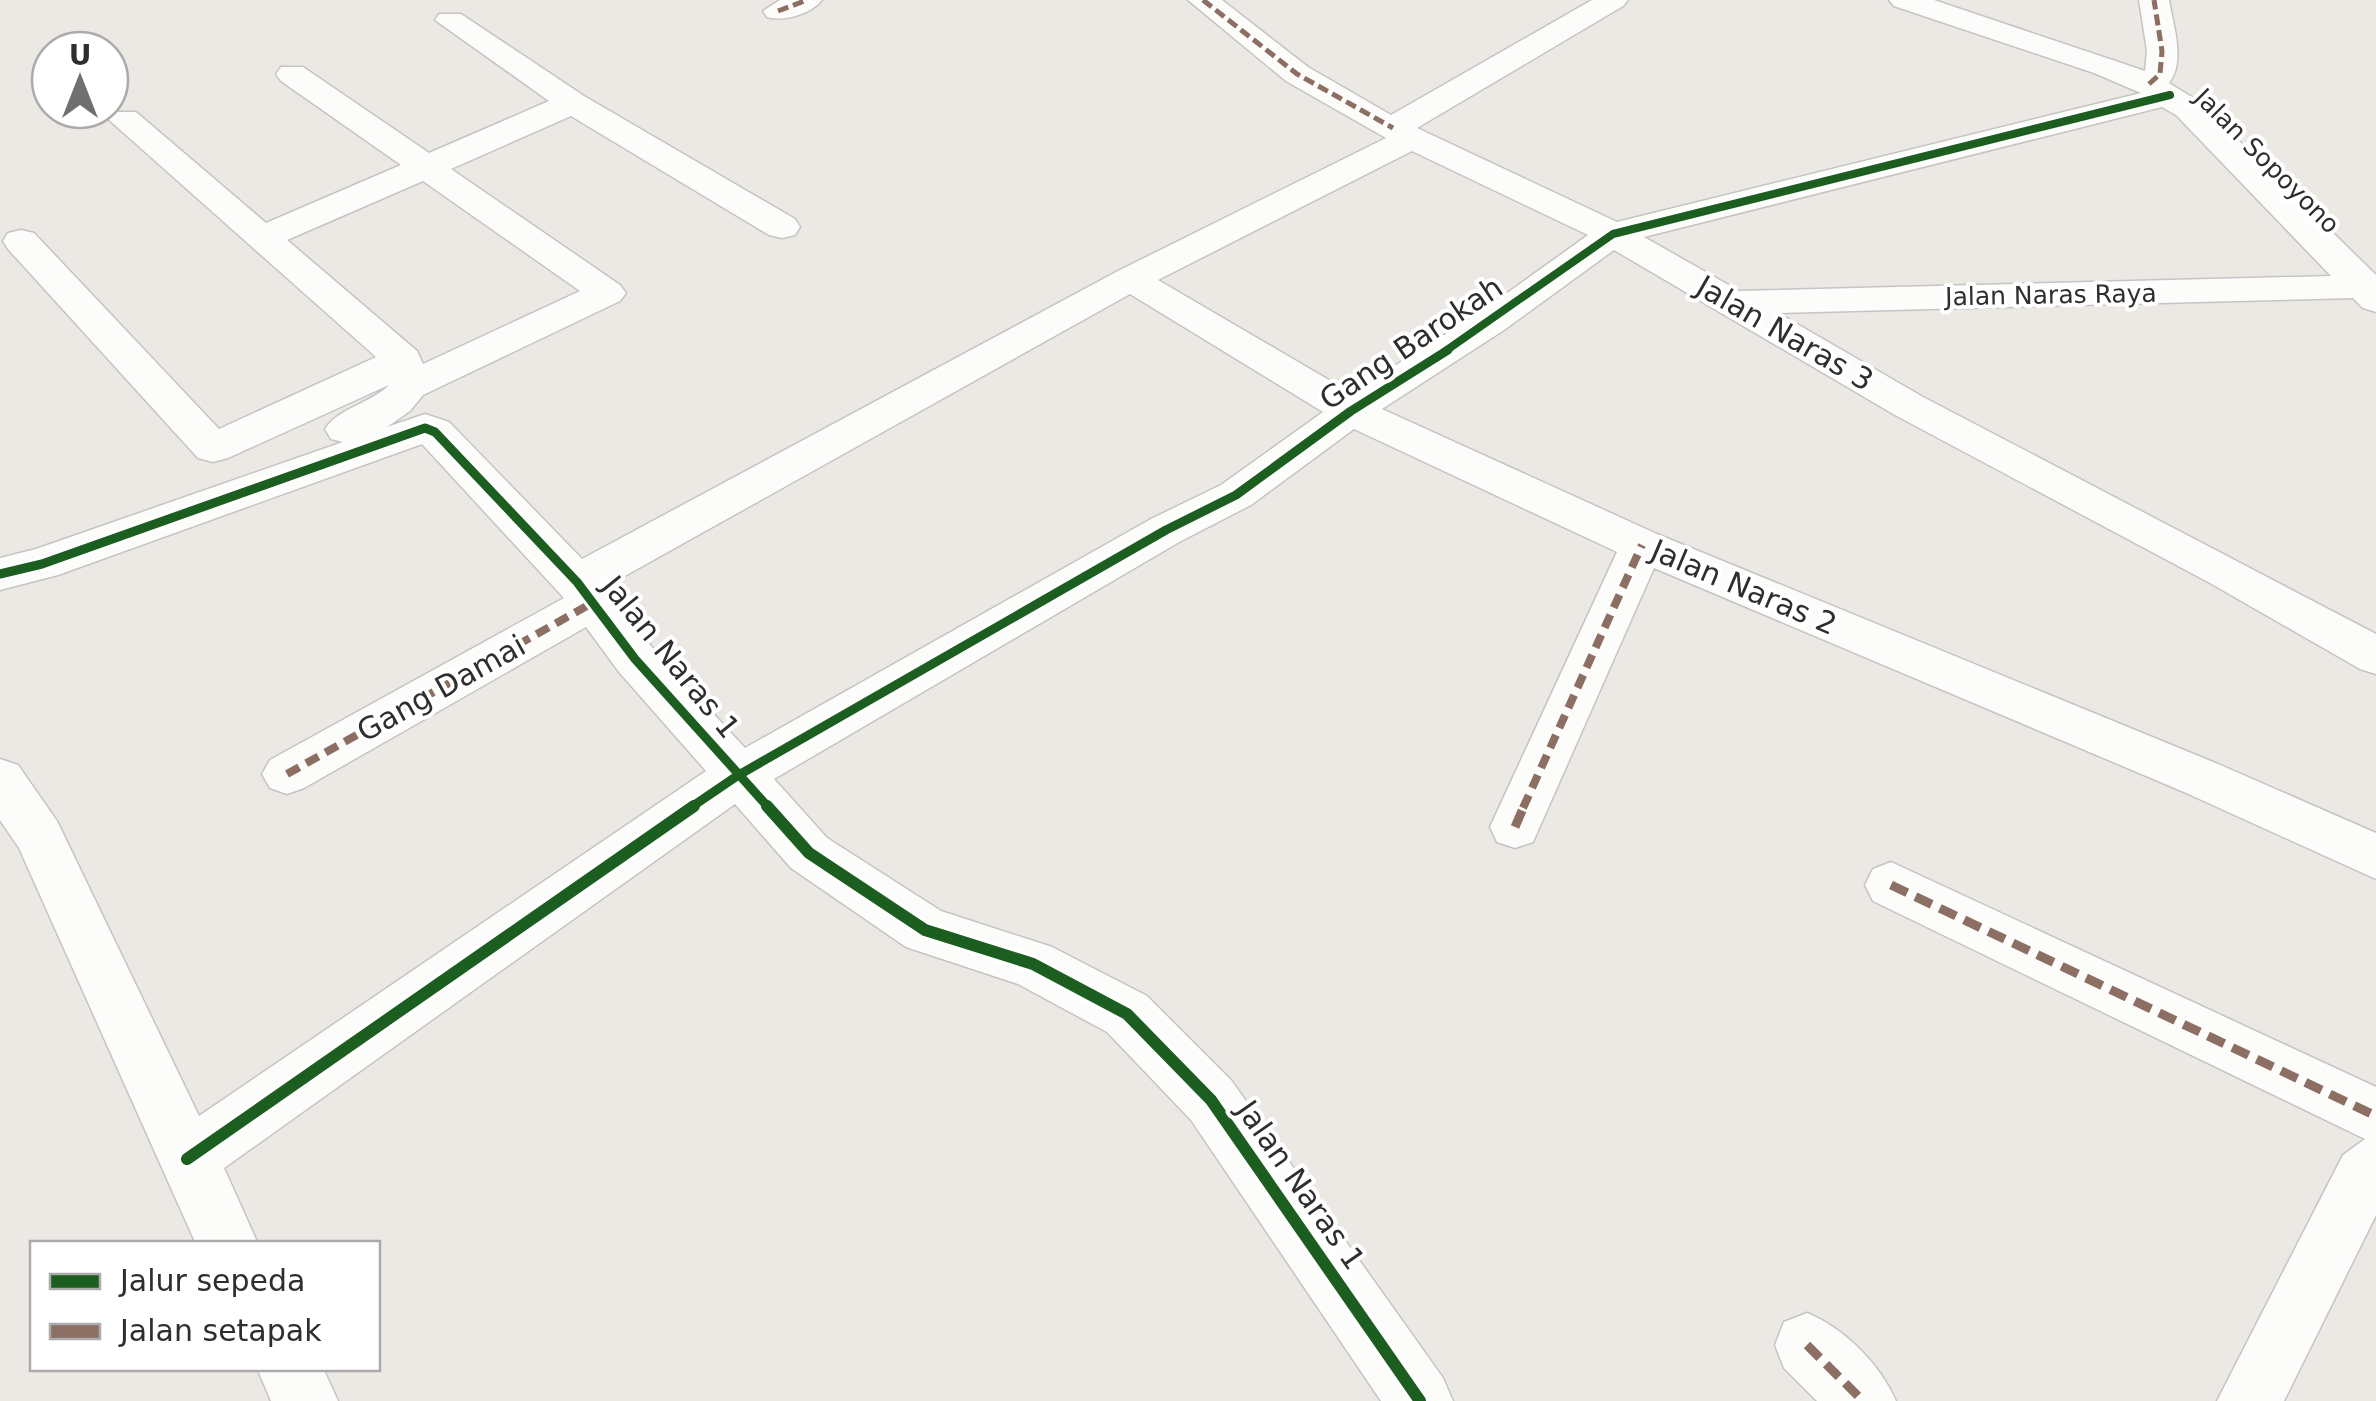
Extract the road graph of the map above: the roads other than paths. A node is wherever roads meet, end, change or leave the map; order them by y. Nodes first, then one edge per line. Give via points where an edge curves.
1 (807, 0) edge
2 (1202, 0) edge
3 (1613, 0) edge
4 (1904, 0) edge
5 (2154, 0) edge
6 (778, 11) dead end
7 (450, 20) dead end
8 (292, 74) dead end
9 (2160, 90) junction
10 (573, 103) junction
11 (130, 124) edge
12 (1403, 132) junction
13 (424, 168) junction
14 (782, 227) dead end
15 (1613, 234) junction
16 (260, 239) junction
17 (21, 240) dead end
18 (1131, 279) junction
19 (2372, 291) edge
20 (1736, 303) junction
21 (406, 373) junction
22 (1351, 412) junction
23 (1642, 545) junction
24 (42, 564) junction
25 (0, 574) edge
26 (586, 592) junction
27 (2376, 656) edge
28 (288, 774) dead end
29 (737, 776) junction
30 (0, 779) edge
31 (1515, 827) dead end
32 (20, 843) edge
33 (2376, 857) edge
34 (1891, 885) dead end
35 (2376, 1116) edge
36 (186, 1159) junction
37 (2372, 1177) edge
38 (227, 1241) edge
39 (1807, 1344) dead end
40 (291, 1371) edge
41 (306, 1401) edge
42 (1420, 1401) edge
43 (1863, 1401) edge
44 (2250, 1401) edge

1 - 6 street
2 - 12 street, Jalan Naras 3 via 1297,74
3 - 12 street, Gang Damai
4 - 9 street, Jalan Sopoyono
5 - 9 street
7 - 10 street
8 - 13 street
9 - 15 street, Gang Barokah
9 - 19 street, Jalan Sopoyono via 2187,108
10 - 13 street
10 - 14 street
11 - 16 street
12 - 15 street, Jalan Naras 3
12 - 18 street, Gang Damai
13 - 16 street
13 - 21 street via 607,293
15 - 20 street, Jalan Naras 3
15 - 22 street, Gang Barokah
16 - 21 street
17 - 21 street via 212,448
18 - 22 street, Jalan Naras 2
18 - 26 street, Gang Damai
19 - 20 street, Jalan Naras Raya
20 - 27 street, Jalan Naras 3 via 1910,406
21 - 24 street via 398,402 381,415 114,517
22 - 23 street, Jalan Naras 2
22 - 29 street, Gang Barokah via 1236,496
23 - 31 street
23 - 33 street, Jalan Naras 2
24 - 25 street, Jalan Naras 1
24 - 26 street, Jalan Naras 1 via 425,428
26 - 28 street, Gang Damai
26 - 29 street, Jalan Naras 1
29 - 36 street, Gang Barokah
29 - 42 street, Jalan Naras 1 via 809,853 925,930 1033,964 1127,1014 1211,1100
30 - 32 street
32 - 36 street
34 - 35 street
36 - 38 street
37 - 44 street
39 - 43 street
40 - 41 street

